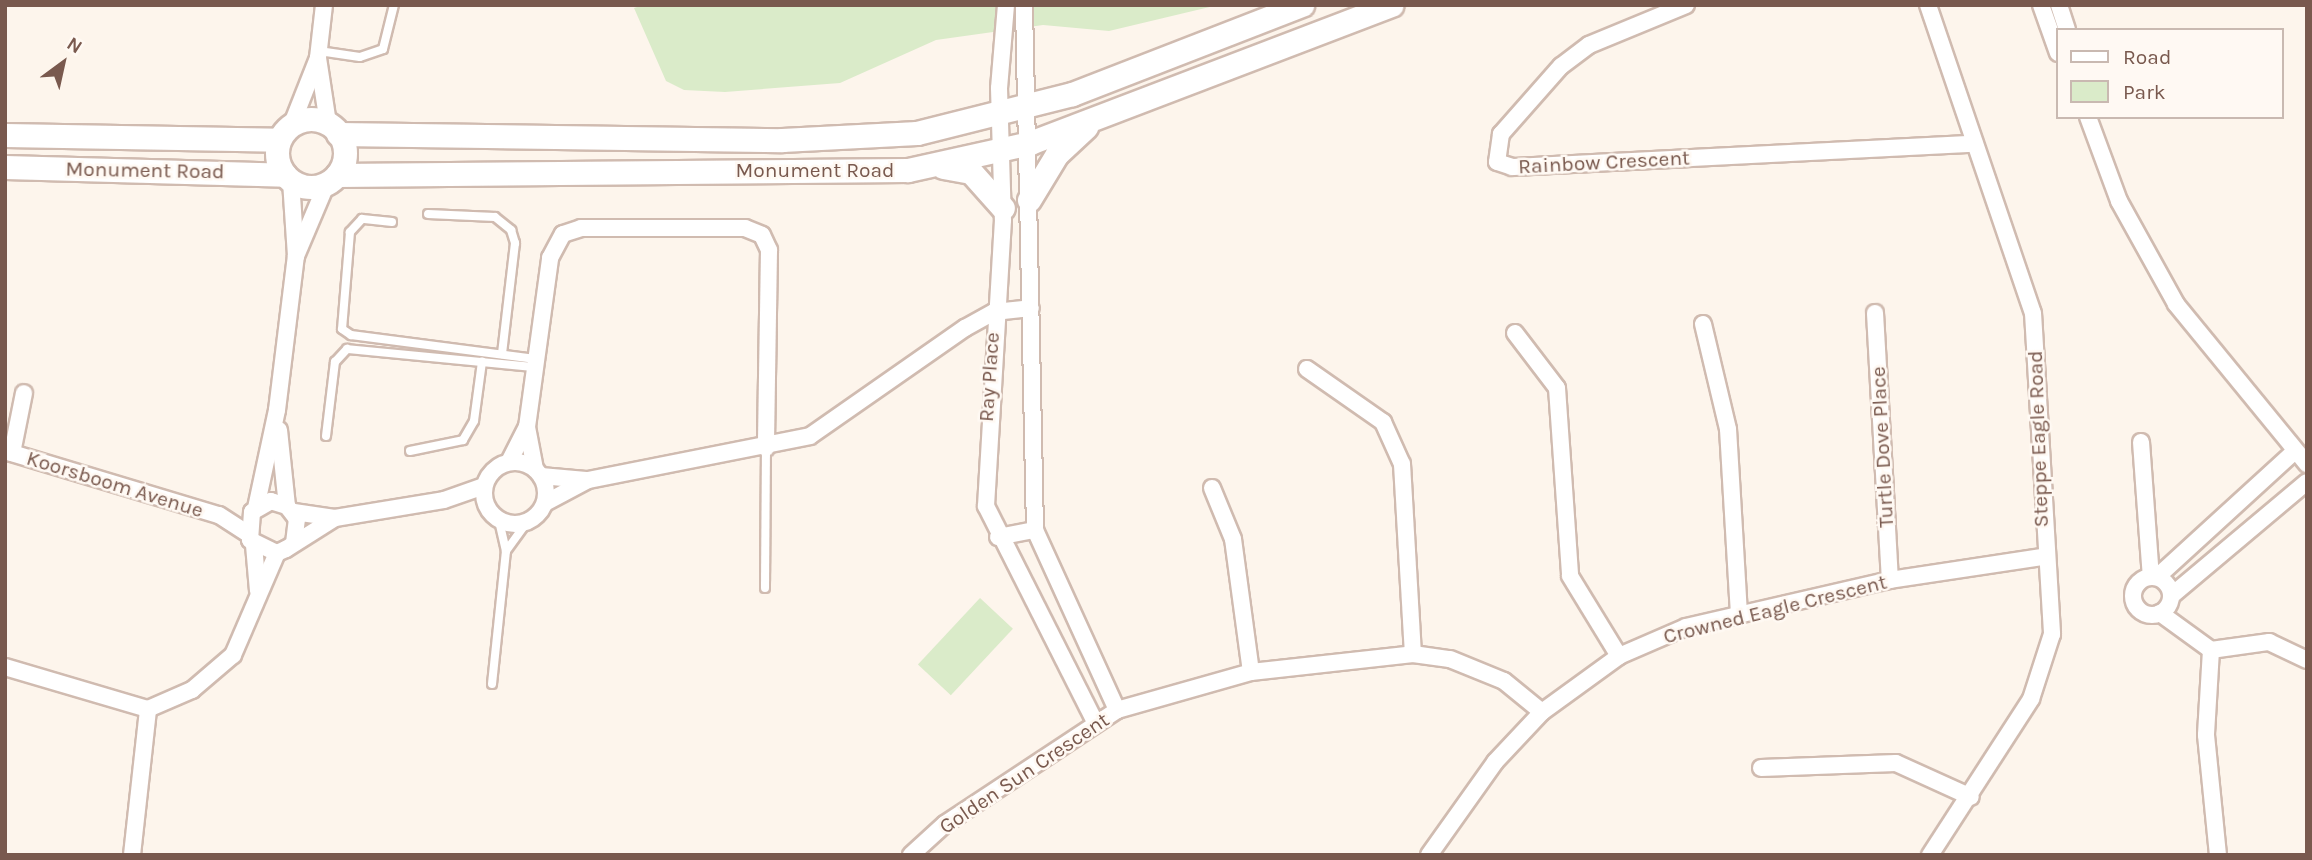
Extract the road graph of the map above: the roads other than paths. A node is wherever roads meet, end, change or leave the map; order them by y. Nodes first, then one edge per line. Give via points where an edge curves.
1 (324, 5) edge
2 (394, 5) edge
3 (1006, 5) edge
4 (1024, 5) edge
5 (1302, 5) edge
6 (1392, 5) edge
7 (1686, 5) edge
8 (1928, 5) edge
9 (2041, 5) edge
10 (2059, 5) edge
11 (2066, 28) edge
12 (2056, 47) edge
13 (319, 55) junction
14 (1027, 107) junction
15 (999, 116) junction
16 (1097, 118) junction
17 (2089, 119) edge
18 (333, 129) junction
19 (286, 132) junction
20 (5, 135) edge
21 (1030, 143) junction
22 (1974, 144) junction
23 (1001, 151) junction
24 (931, 166) junction
25 (5, 167) edge
26 (288, 178) junction
27 (332, 179) junction
28 (1030, 200) junction
29 (1003, 208) junction
30 (429, 214) dead end
31 (392, 222) dead end
32 (296, 256) junction
33 (1031, 308) junction
34 (994, 312) junction
35 (1875, 313) dead end
36 (1703, 324) dead end
37 (1515, 333) dead end
38 (502, 354) junction
39 (482, 362) junction
40 (535, 363) junction
41 (1307, 369) dead end
42 (24, 393) dead end
43 (277, 410) junction
44 (527, 427) junction
45 (326, 436) dead end
46 (2141, 442) dead end
47 (766, 448) junction
48 (410, 451) dead end
49 (2295, 451) junction
50 (8, 452) edge
51 (509, 462) junction
52 (2307, 464) edge
53 (538, 472) junction
54 (588, 480) junction
55 (2307, 482) edge
56 (484, 486) junction
57 (1212, 488) dead end
58 (444, 500) junction
59 (545, 503) junction
60 (486, 507) junction
61 (290, 509) junction
62 (254, 510) junction
63 (219, 515) junction
64 (335, 518) junction
65 (499, 520) junction
66 (526, 523) junction
67 (1035, 530) junction
68 (999, 537) junction
69 (251, 539) junction
70 (293, 543) junction
71 (506, 551) junction
72 (277, 553) junction
73 (2042, 557) junction
74 (2154, 577) junction
75 (1890, 580) junction
76 (765, 588) dead end
77 (258, 591) junction
78 (2171, 596) junction
79 (2160, 613) junction
80 (1739, 617) junction
81 (1080, 639) junction
82 (1060, 647) junction
83 (2211, 650) junction
84 (1413, 654) junction
85 (1619, 656) junction
86 (2307, 660) edge
87 (5, 667) edge
88 (1251, 672) junction
89 (492, 684) dead end
90 (148, 709) junction
91 (1117, 710) junction
92 (1542, 712) junction
93 (1095, 722) junction
94 (1761, 768) dead end
95 (1971, 797) junction
96 (132, 855) edge
97 (911, 855) edge
98 (1429, 855) edge
99 (1930, 855) edge
100 (2218, 855) edge

1 - 13 street
2 - 13 lane via 383,49 360,57
3 - 15 street, Ray Place
4 - 14 street, Ray Place
5 - 14 main road, Monument Road
6 - 16 main road, Monument Road
7 - 22 street, Rainbow Crescent via 1589,45 1561,66 1501,134 1497,162 1512,167
8 - 22 street, Steppe Eagle Road
9 - 12 street
10 - 11 street
13 - 18 street
13 - 19 street
14 - 15 main road, Monument Road
14 - 21 street, Ray Place
15 - 18 main road, Monument Road via 917,133 782,140
15 - 23 street, Ray Place
16 - 21 main road, Monument Road
16 - 28 main road via 1057,154
17 - 49 street via 2119,201 2176,304
18 - 19 main road via 311,119
18 - 27 main road via 345,152
19 - 20 main road, Monument Road
19 - 26 main road
21 - 23 main road, Monument Road
21 - 28 street, Ray Place
22 - 73 street, Steppe Eagle Road via 2032,313
23 - 24 main road, Monument Road
23 - 29 street, Ray Place
24 - 27 main road, Monument Road via 880,173 660,168
24 - 29 main road via 971,172
25 - 26 main road, Monument Road
26 - 27 main road
26 - 32 street
27 - 32 street
28 - 33 street, Ray Place
29 - 34 street, Ray Place
30 - 38 lane via 495,218 511,230 515,243
31 - 38 lane via 362,219 350,232 342,329 351,335
32 - 43 street
33 - 34 street
33 - 67 street, Ray Place
34 - 47 street via 810,436
34 - 68 street, Ray Place via 985,478 986,506
35 - 75 street, Turtle Dove Place
36 - 80 street via 1728,429
37 - 85 street via 1557,387 1570,576
38 - 40 lane
39 - 40 lane
39 - 45 lane via 347,349 335,362
39 - 48 lane via 474,421 463,440
40 - 44 street
40 - 47 street via 550,258 563,234 582,228 755,230 769,250
41 - 84 street via 1383,422 1402,464
42 - 50 street, Koorsboom Avenue
43 - 61 street
43 - 62 street
44 - 51 street
44 - 53 street
46 - 74 street
47 - 54 street
47 - 76 lane
49 - 52 street
49 - 74 street
50 - 63 street, Koorsboom Avenue
51 - 53 street
51 - 56 street via 493,470
53 - 54 street
53 - 59 street
54 - 59 street
55 - 78 street
56 - 58 street
56 - 60 street
57 - 88 street via 1238,562
58 - 60 street
58 - 64 street
59 - 66 street
60 - 65 street
61 - 62 street via 271,501
61 - 64 street
61 - 70 street via 299,527
62 - 63 street, Koorsboom Avenue
62 - 69 street
63 - 69 street, Koorsboom Avenue
64 - 70 street
65 - 66 street
65 - 71 lane
66 - 71 lane
67 - 68 street
67 - 81 street, Ray Place
68 - 82 street, Ray Place
69 - 72 street
69 - 77 street
70 - 72 street
71 - 89 lane
72 - 77 street
73 - 75 street, Crowned Eagle Crescent
73 - 95 street, Steppe Eagle Road via 2052,634 2048,659 2031,699
74 - 78 street
74 - 79 street via 2139,582 2133,600 2146,614
75 - 80 street, Crowned Eagle Crescent
77 - 90 street via 233,655 192,690
78 - 79 street
79 - 83 street
80 - 85 street, Crowned Eagle Crescent via 1686,627
81 - 82 street
81 - 91 street, Ray Place
82 - 93 street, Ray Place
83 - 86 street via 2269,642
83 - 100 street via 2206,735
84 - 88 street, Golden Sun Crescent
84 - 92 street, Golden Sun Crescent via 1479,668
85 - 92 street, Crowned Eagle Crescent
87 - 90 street
88 - 91 street, Golden Sun Crescent
90 - 96 street
91 - 93 street, Golden Sun Crescent
92 - 98 street, Crowned Eagle Crescent via 1495,762
93 - 97 street, Golden Sun Crescent
94 - 95 street via 1896,763
95 - 99 street, Steppe Eagle Road

